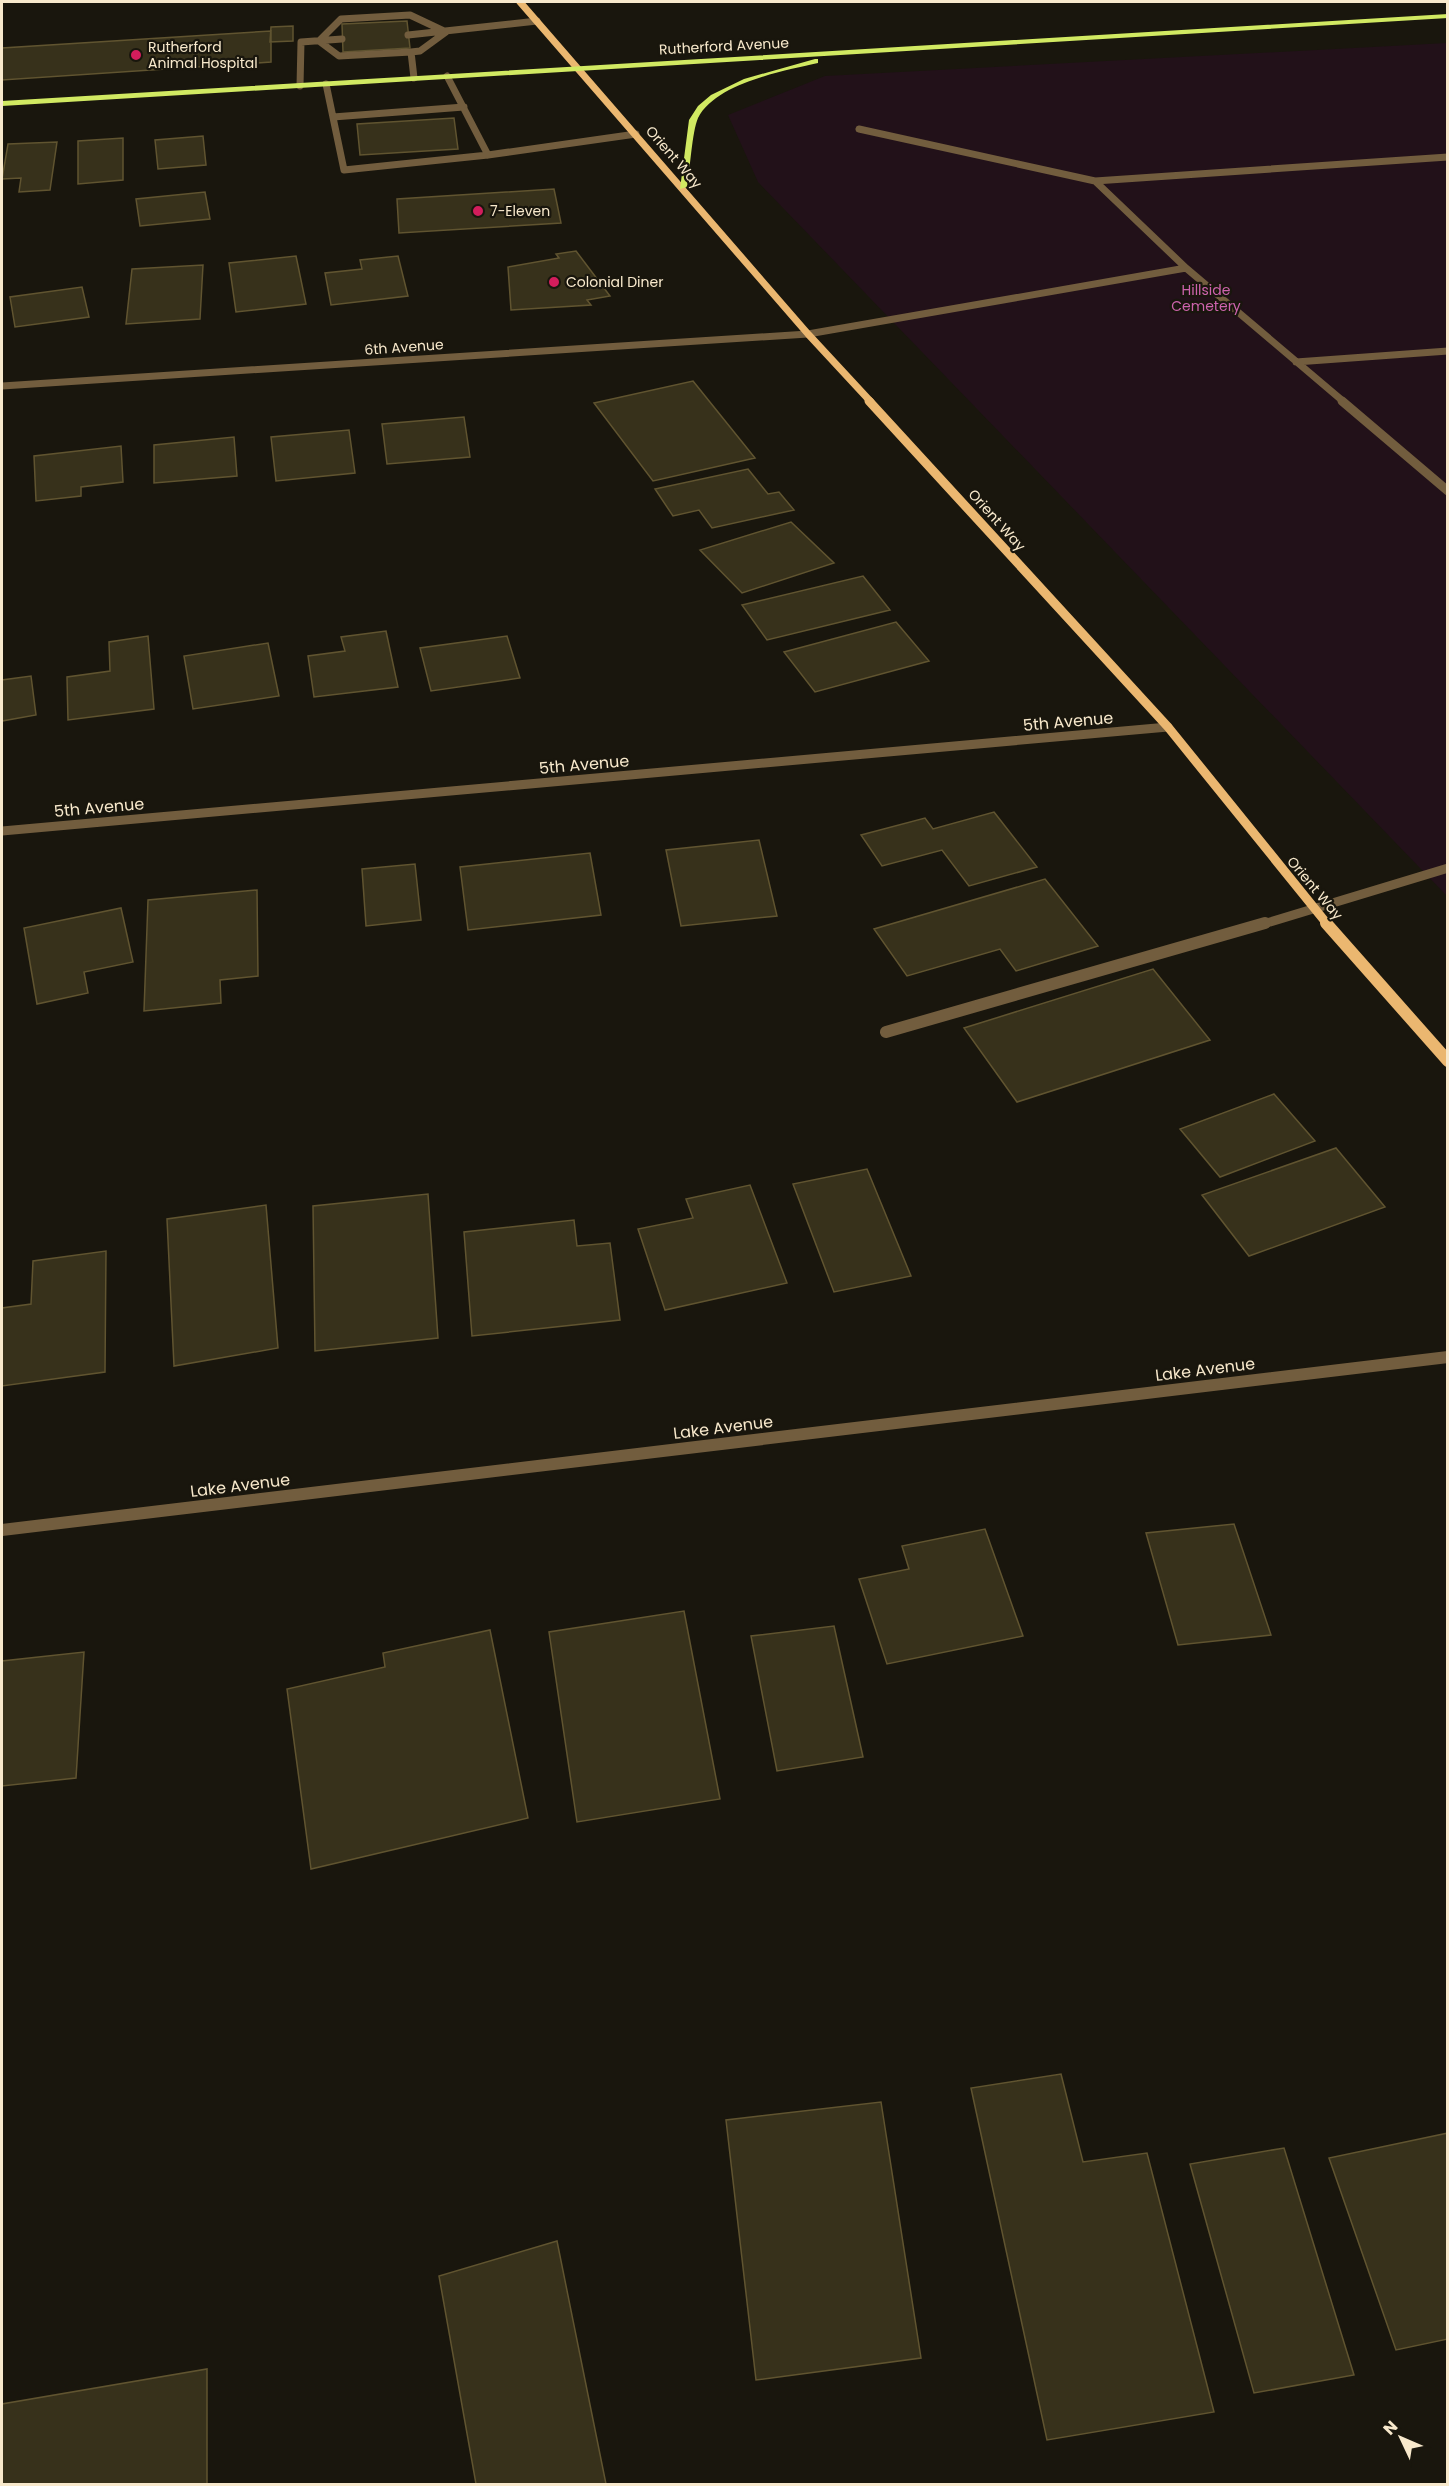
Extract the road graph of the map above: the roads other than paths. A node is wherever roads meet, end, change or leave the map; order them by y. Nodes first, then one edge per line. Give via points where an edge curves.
1 (520, 2) edge
2 (1448, 16) edge
3 (537, 21) junction
4 (446, 32) junction
5 (408, 35) dead end
6 (342, 39) dead end
7 (319, 41) junction
8 (853, 51) junction
9 (411, 52) junction
10 (578, 68) junction
11 (447, 76) junction
12 (414, 78) junction
13 (326, 84) junction
14 (300, 86) junction
15 (2, 104) edge
16 (464, 107) junction
17 (333, 117) junction
18 (859, 129) dead end
19 (636, 134) junction
20 (444, 150) dead end
21 (488, 155) junction
22 (1448, 157) edge
23 (448, 159) junction
24 (1095, 181) junction
25 (683, 187) junction
26 (1186, 268) junction
27 (808, 334) junction
28 (1448, 351) edge
29 (1296, 362) junction
30 (2, 386) edge
31 (1448, 491) edge
32 (1168, 727) junction
33 (2, 831) edge
34 (1448, 868) edge
35 (1314, 909) junction
36 (886, 1032) dead end
37 (1448, 1061) edge
38 (1448, 1357) edge
39 (2, 1530) edge

1 - 3 street, Orient Way
2 - 8 main road, Rutherford Avenue
3 - 4 street
3 - 10 street, Orient Way
4 - 5 street
4 - 7 street via 410,15 341,19
4 - 9 street via 420,51
6 - 7 street
7 - 9 street via 339,56
7 - 14 street via 301,42
8 - 10 main road, Rutherford Avenue
8 - 25 main road via 773,72 706,101 693,120
9 - 12 street
10 - 11 main road, Rutherford Avenue
10 - 19 street, Orient Way
11 - 12 main road, Rutherford Avenue
11 - 16 street
12 - 13 main road, Rutherford Avenue
13 - 14 main road, Rutherford Avenue
13 - 17 street
14 - 15 main road, Rutherford Avenue
16 - 17 street via 377,117
16 - 21 street
17 - 23 street via 344,170 389,162
18 - 24 street
19 - 21 street
19 - 25 street, Orient Way
20 - 23 street
21 - 23 street
22 - 24 street
24 - 26 street
25 - 27 street, Orient Way
26 - 27 street, 6th Avenue
26 - 29 street
27 - 30 street, 6th Avenue
27 - 32 street, Orient Way
28 - 29 street
29 - 31 street
32 - 33 street, 5th Avenue
32 - 35 street, Orient Way
34 - 35 street
35 - 36 street
35 - 37 street, Orient Way
38 - 39 street, Lake Avenue

